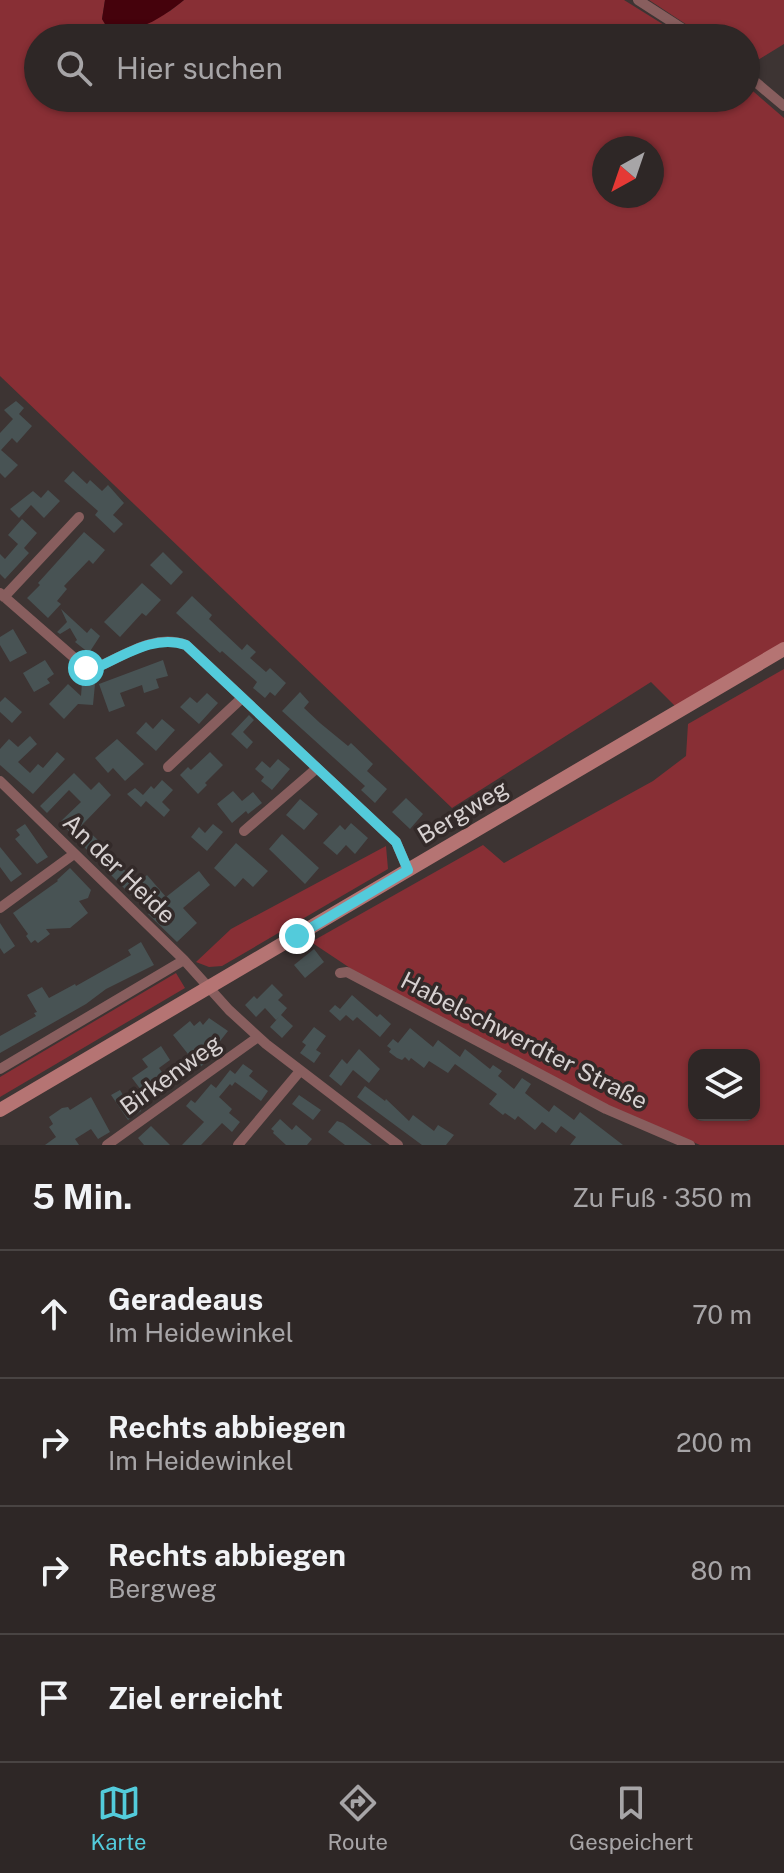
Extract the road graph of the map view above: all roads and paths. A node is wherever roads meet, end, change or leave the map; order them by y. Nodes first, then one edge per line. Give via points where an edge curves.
1 (638, 0) edge
2 (675, 24) edge
3 (760, 86) edge
4 (784, 106) edge
5 (79, 517) dead end
6 (2, 595) edge
7 (784, 649) edge
8 (242, 698) junction
9 (168, 767) dead end
10 (317, 768) junction
11 (0, 781) edge
12 (244, 831) dead end
13 (74, 854) junction
14 (408, 870) junction
15 (0, 908) edge
16 (184, 960) junction
17 (340, 973) dead end
18 (207, 988) junction
19 (258, 1037) junction
20 (0, 1069) edge
21 (300, 1071) junction
22 (0, 1110) edge
23 (107, 1145) edge
24 (238, 1145) edge
25 (398, 1145) edge
26 (690, 1145) edge

1 - 2 street
3 - 4 street
5 - 6 street
6 - 8 street via 86,668 172,640 186,645
7 - 14 main road, Bergweg
8 - 9 street
8 - 10 street
10 - 12 street
10 - 14 street via 396,842
11 - 13 street, An der Heide
13 - 15 street
13 - 16 street, An der Heide
14 - 18 main road, Bergweg
16 - 18 street, An der Heide
16 - 20 street
17 - 26 street, Habelschwerdter Straße via 347,972 606,1109
18 - 19 street, An der Heide
18 - 22 main road, Bergweg
19 - 21 street, An der Heide
19 - 23 street, Birkenweg
21 - 24 street
21 - 25 street, An der Heide

